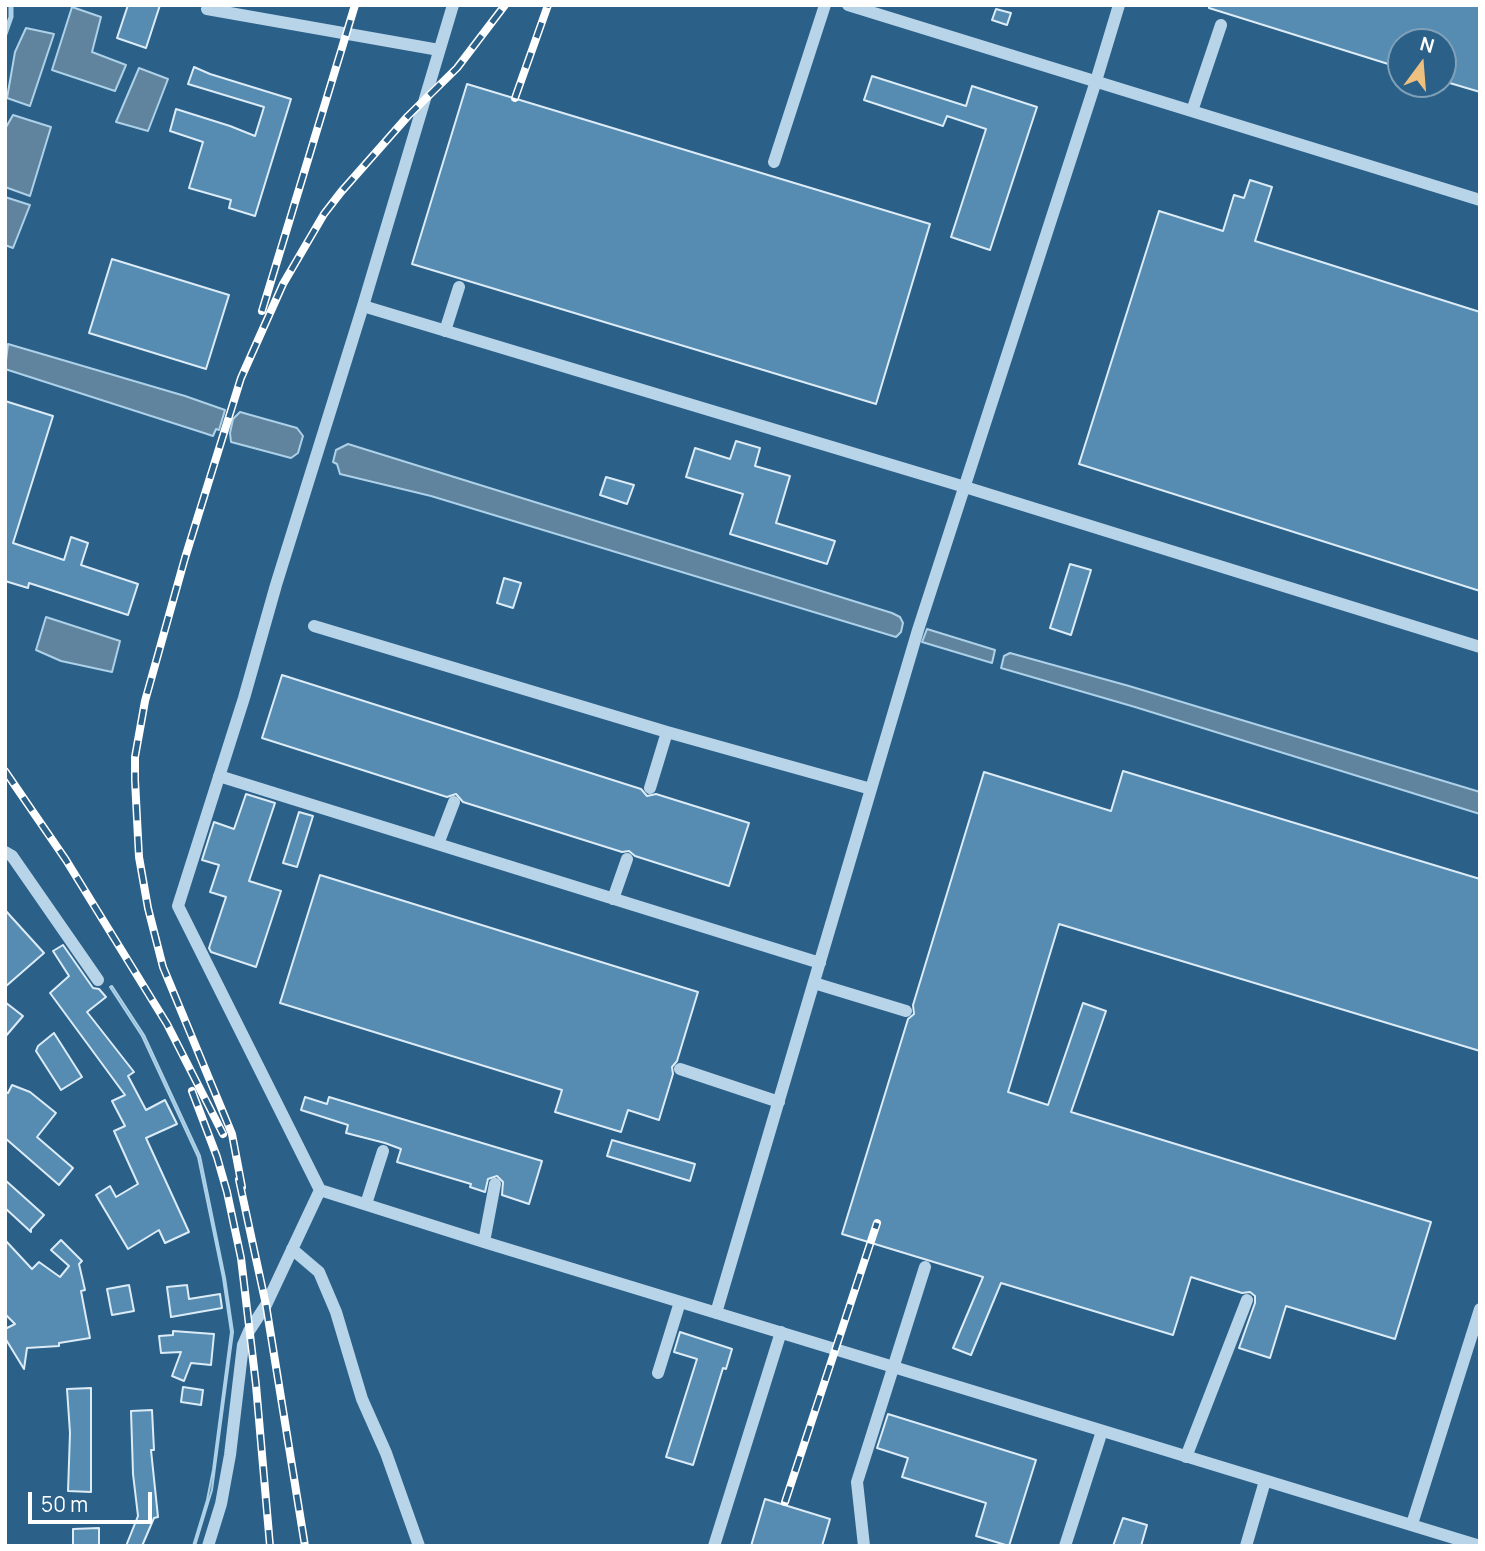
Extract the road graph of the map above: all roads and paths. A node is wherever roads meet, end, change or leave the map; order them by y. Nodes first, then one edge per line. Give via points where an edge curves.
1 (453, 5) edge
2 (825, 5) edge
3 (848, 5) edge
4 (1119, 5) edge
5 (207, 9) dead end
6 (1221, 25) dead end
7 (439, 50) junction
8 (1096, 82) junction
9 (1192, 111) junction
10 (774, 162) dead end
11 (1480, 200) edge
12 (459, 287) dead end
13 (363, 306) junction
14 (445, 331) junction
15 (965, 486) junction
16 (314, 626) dead end
17 (1480, 647) edge
18 (667, 732) junction
19 (219, 776) junction
20 (650, 788) dead end
21 (872, 789) junction
22 (454, 802) dead end
23 (438, 844) junction
24 (5, 852) edge
25 (627, 859) dead end
26 (613, 899) junction
27 (820, 963) junction
28 (98, 980) dead end
29 (814, 984) junction
30 (906, 1011) dead end
31 (680, 1069) dead end
32 (779, 1102) junction
33 (383, 1151) dead end
34 (495, 1184) dead end
35 (320, 1190) junction
36 (366, 1205) junction
37 (484, 1242) junction
38 (292, 1249) junction
39 (925, 1266) dead end
40 (1247, 1300) dead end
41 (680, 1302) junction
42 (1480, 1309) edge
43 (716, 1312) junction
44 (781, 1332) junction
45 (895, 1367) junction
46 (658, 1373) dead end
47 (1102, 1431) junction
48 (1186, 1457) junction
49 (1265, 1481) junction
50 (1412, 1524) junction
51 (208, 1546) edge
52 (419, 1546) edge
53 (714, 1546) edge
54 (864, 1546) edge
55 (1065, 1546) edge
56 (1245, 1546) edge
57 (1480, 1546) edge

1 - 7 street
2 - 10 street
3 - 8 street
4 - 8 street
5 - 7 street
6 - 9 street
7 - 13 street
8 - 9 street
8 - 15 street
9 - 11 street
12 - 14 street
13 - 14 street
13 - 19 street
14 - 15 street
15 - 17 street
15 - 21 street
16 - 18 street
18 - 20 street
18 - 21 street
19 - 23 street
19 - 35 street via 178,906
21 - 27 street
22 - 23 street
23 - 26 street
24 - 28 street
25 - 26 street
26 - 27 street
27 - 29 street
29 - 30 street
29 - 32 street
31 - 32 street
32 - 43 street
33 - 36 street
34 - 37 street
35 - 36 street
35 - 38 street
36 - 37 street
37 - 41 street
38 - 51 street via 243,1345 221,1504
38 - 52 street via 319,1272
39 - 45 street
40 - 48 street
41 - 43 street
41 - 46 street
42 - 50 street
43 - 44 street
44 - 45 street
44 - 53 street
45 - 47 street
45 - 54 street via 857,1482
47 - 48 street
47 - 55 street
48 - 49 street
49 - 50 street
49 - 56 street
50 - 57 street

